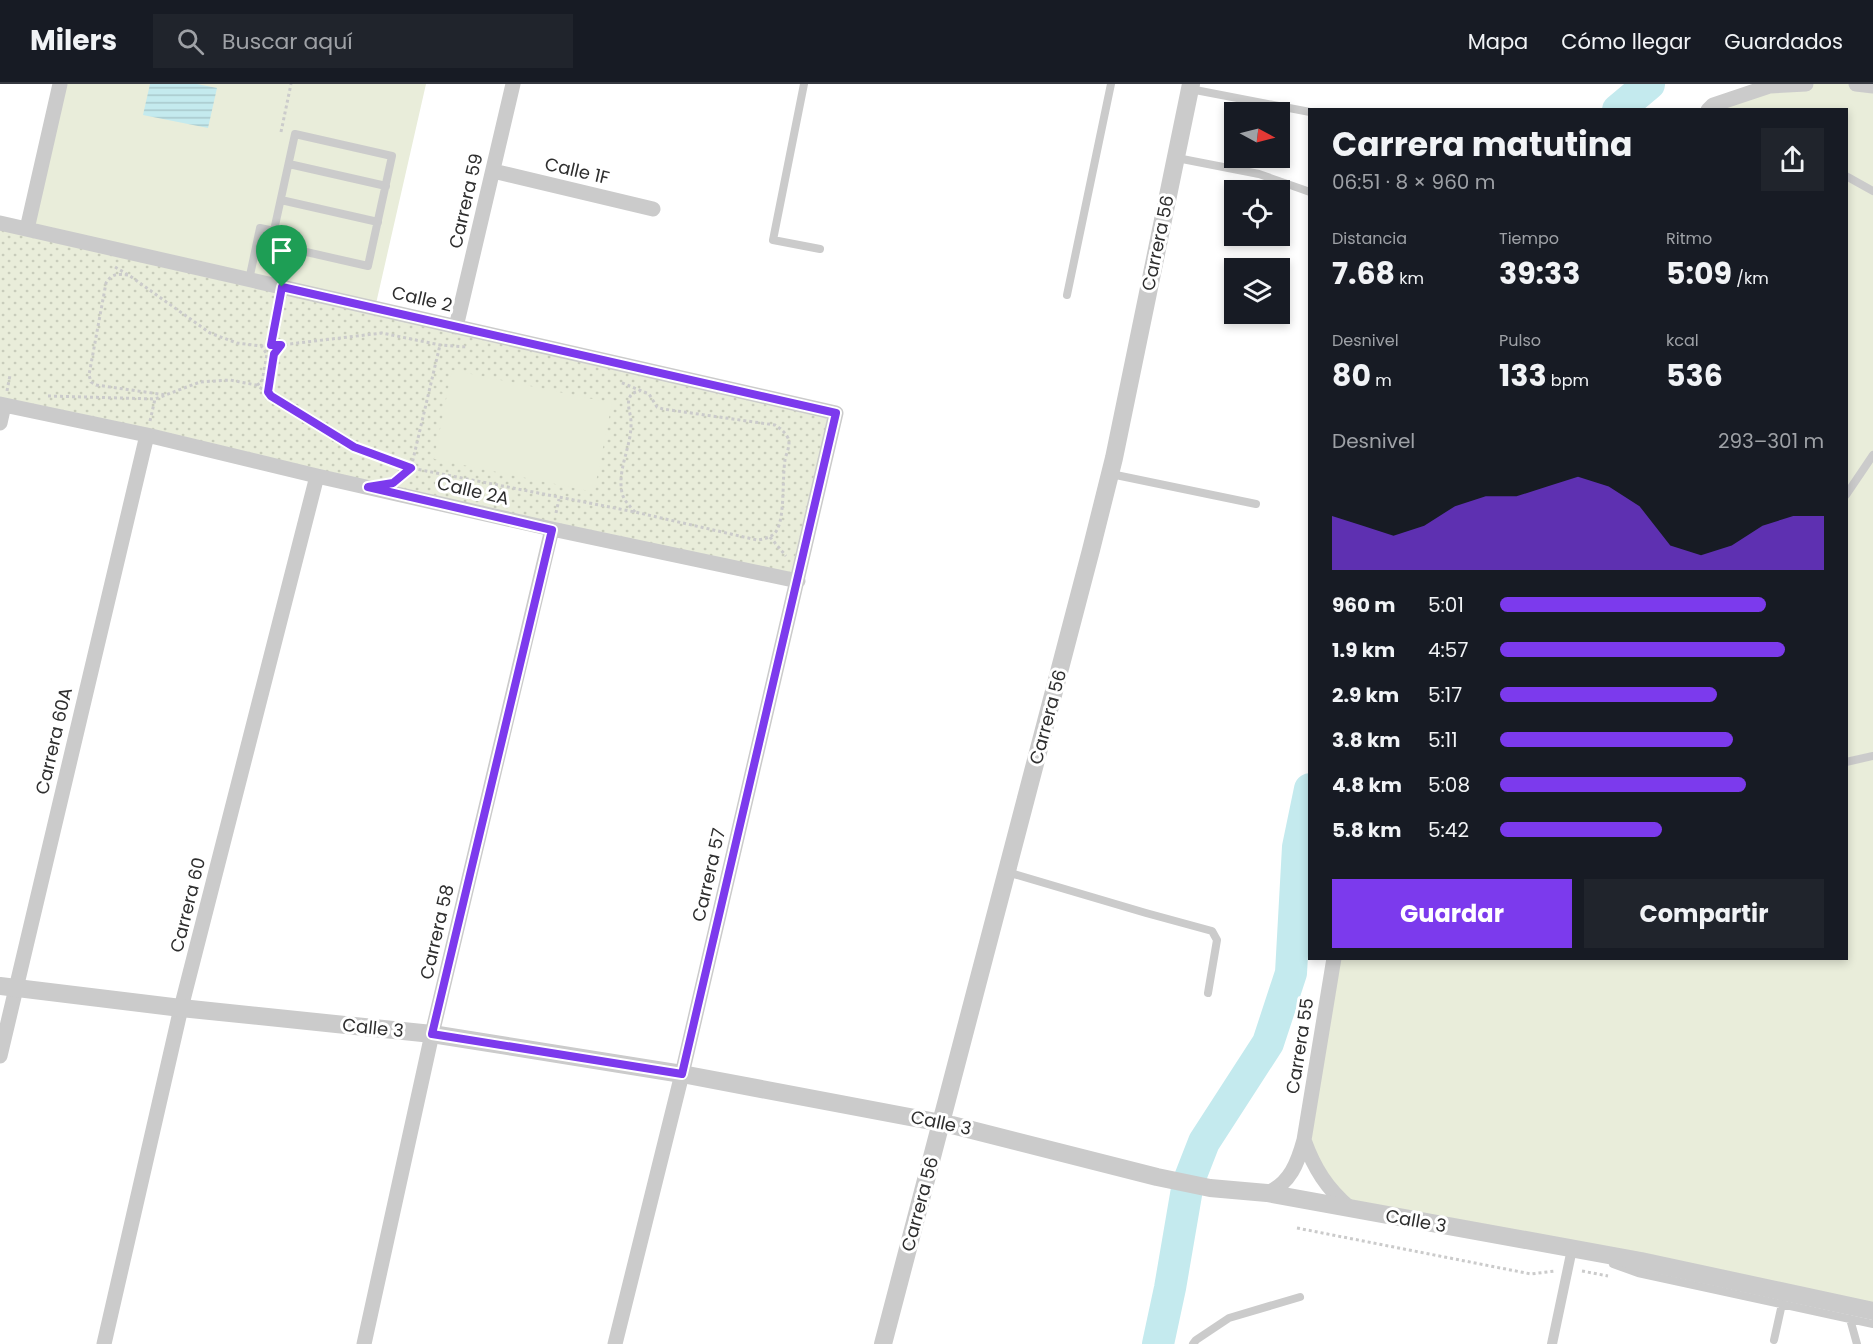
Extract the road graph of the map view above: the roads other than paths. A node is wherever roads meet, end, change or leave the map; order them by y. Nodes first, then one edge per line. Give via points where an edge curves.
1 (60, 84) edge
2 (513, 84) edge
3 (804, 84) edge
4 (1111, 84) edge
5 (1806, 84) edge
6 (1856, 84) edge
7 (1770, 85) edge
8 (1190, 86) edge
9 (1873, 86) edge
10 (1710, 108) edge
11 (1308, 112) edge
12 (1176, 157) junction
13 (289, 164) junction
14 (493, 171) junction
15 (1848, 177) edge
16 (386, 186) junction
17 (1308, 191) edge
18 (1873, 191) edge
19 (281, 200) junction
20 (653, 209) dead end
21 (378, 222) junction
22 (0, 223) edge
23 (27, 229) junction
24 (274, 231) junction
25 (820, 249) dead end
26 (249, 280) junction
27 (1067, 295) dead end
28 (456, 327) junction
29 (2, 405) edge
30 (836, 413) joint
31 (0, 423) edge
32 (147, 435) junction
33 (1873, 455) edge
34 (1110, 473) junction
35 (316, 476) junction
36 (1848, 492) edge
37 (1256, 504) dead end
38 (552, 530) junction
39 (798, 581) junction
40 (1873, 756) edge
41 (1848, 762) edge
42 (1007, 872) junction
43 (1334, 960) edge
44 (8, 987) edge
45 (1208, 993) dead end
46 (181, 1008) junction
47 (432, 1034) junction
48 (0, 1056) edge
49 (682, 1074) junction
50 (941, 1123) junction
51 (1304, 1140) junction
52 (1266, 1193) junction
53 (1352, 1210) junction
54 (1572, 1249) junction
55 (1300, 1297) dead end
56 (1782, 1304) junction
57 (1873, 1311) edge
58 (1850, 1319) junction
59 (1873, 1324) edge
60 (1774, 1340) dead end
61 (104, 1344) edge
62 (364, 1344) edge
63 (615, 1344) edge
64 (883, 1344) edge
65 (1193, 1344) edge
66 (1552, 1344) edge
67 (1857, 1344) edge

1 - 23 street
2 - 14 street, Carrera 59
3 - 25 lane via 773,240
4 - 27 lane
5 - 7 street
6 - 9 street
7 - 10 street
8 - 11 lane
8 - 12 street, Carrera 56
12 - 17 lane via 1259,174
12 - 34 street, Carrera 56
13 - 16 lane
13 - 16 lane via 296,134 392,156
13 - 19 lane
14 - 20 street, Calle 1F
14 - 28 street, Carrera 59
15 - 18 lane
16 - 21 lane
19 - 21 lane
19 - 24 lane
21 - 24 lane via 368,266 271,244
22 - 23 street, Calle 2
23 - 26 street, Calle 2
24 - 26 lane via 260,228
26 - 28 street, Calle 2
28 - 30 street, Calle 2
29 - 31 street
29 - 32 street, Calle 2A
30 - 39 street, Carrera 57
32 - 35 street, Calle 2A
32 - 44 street, Carrera 60A
33 - 36 lane
34 - 37 lane
34 - 42 street, Carrera 56
35 - 38 street, Calle 2A
35 - 46 street, Carrera 60
38 - 39 street, Calle 2A
38 - 47 street, Carrera 58
39 - 49 street, Carrera 57
40 - 41 lane
42 - 45 lane via 1212,931 1217,940
42 - 50 street, Carrera 56
43 - 51 street, Carrera 55
44 - 46 street, Calle 3
44 - 48 street, Carrera 60A
46 - 47 street, Calle 3
46 - 61 street, Carrera 60
47 - 49 street, Calle 3
47 - 62 street, Carrera 58
49 - 50 street, Calle 3
49 - 63 street, Carrera 57
50 - 52 street, Calle 3 via 1157,1177 1210,1188
50 - 64 street, Carrera 56
51 - 52 street, Carrera 55 via 1297,1165 1280,1185
51 - 53 street via 1322,1179
52 - 53 street, Calle 3
53 - 54 street, Calle 3
54 - 56 lane via 1638,1273
54 - 57 street, Calle 3
54 - 66 street
55 - 65 lane via 1229,1318
56 - 58 lane
56 - 60 lane
58 - 59 lane
58 - 67 lane

